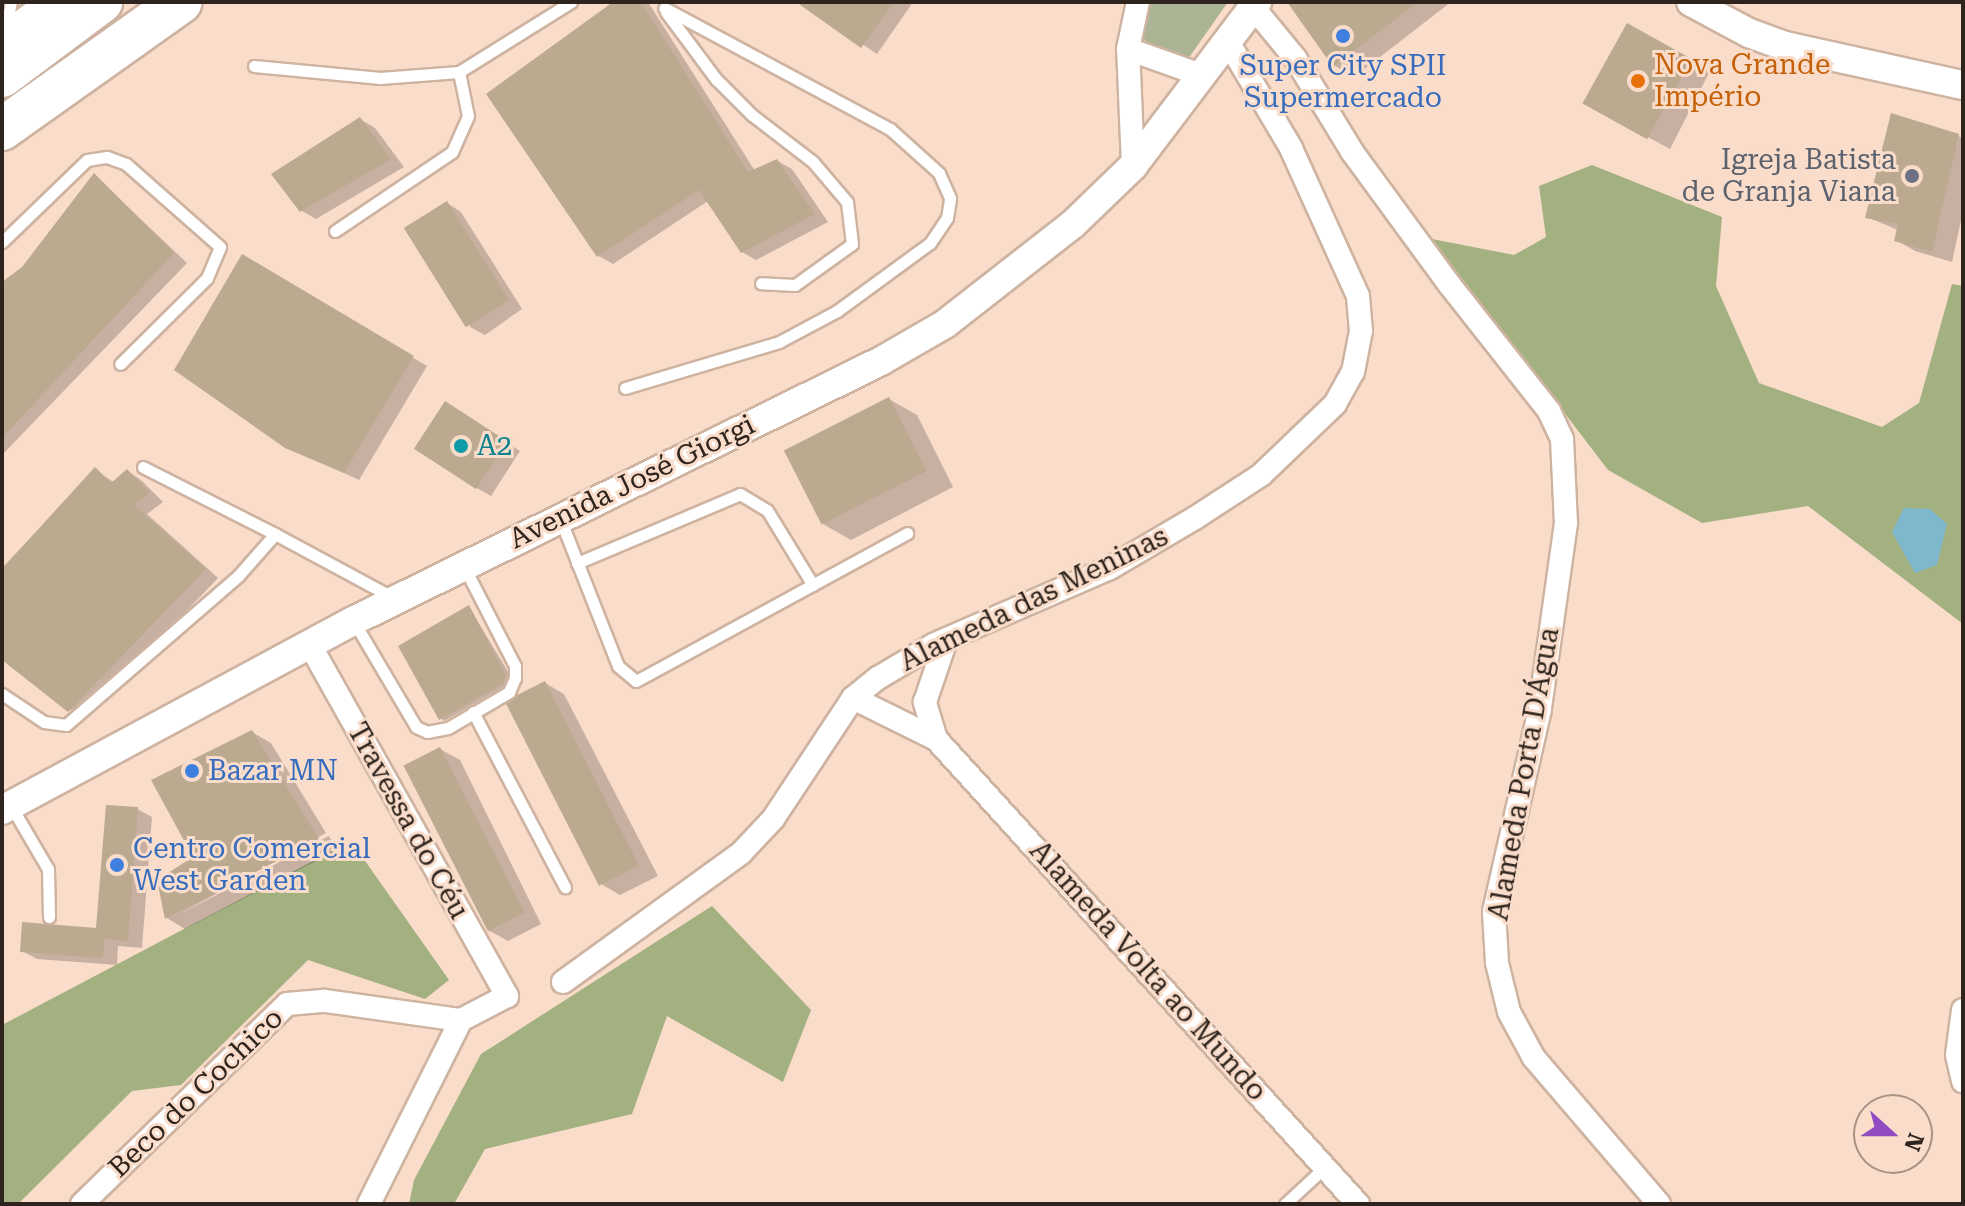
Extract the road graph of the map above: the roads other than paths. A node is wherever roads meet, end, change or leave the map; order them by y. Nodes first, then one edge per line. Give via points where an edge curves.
1 (11, 2) edge
2 (52, 2) edge
3 (101, 2) edge
4 (181, 2) edge
5 (571, 2) edge
6 (1138, 2) edge
7 (1691, 2) edge
8 (1255, 4) edge
9 (662, 5) edge
10 (1227, 40) junction
11 (1128, 49) junction
12 (3, 50) edge
13 (254, 66) dead end
14 (459, 72) junction
15 (1201, 75) junction
16 (1963, 85) edge
17 (2, 129) edge
18 (1133, 166) junction
19 (335, 231) dead end
20 (2, 242) edge
21 (761, 283) dead end
22 (120, 364) dead end
23 (625, 388) dead end
24 (143, 467) dead end
25 (559, 517) junction
26 (907, 533) dead end
27 (275, 534) junction
28 (577, 563) junction
29 (462, 565) junction
30 (813, 585) junction
31 (397, 600) junction
32 (353, 621) junction
33 (946, 640) junction
34 (310, 645) junction
35 (2, 694) edge
36 (853, 698) junction
37 (473, 712) junction
38 (936, 739) junction
39 (6, 807) edge
40 (565, 887) dead end
41 (49, 917) dead end
42 (563, 982) dead end
43 (1963, 1010) edge
44 (461, 1020) junction
45 (1963, 1081) edge
46 (1326, 1167) junction
47 (82, 1204) edge
48 (369, 1204) edge
49 (1285, 1204) edge
50 (1358, 1204) edge
51 (1659, 1204) edge

1 - 12 lane
2 - 12 street
3 - 12 highway
4 - 17 highway
5 - 14 lane
6 - 11 street
7 - 16 street via 1785,46
8 - 10 street, Avenida José Giorgi
8 - 51 street, Alameda Porta D'Água via 1353,153 1549,411 1562,439 1566,523 1540,709 1494,912 1497,963 1509,1012 1534,1058
9 - 21 lane via 716,79 813,162 847,202 852,244 795,285
9 - 23 lane via 890,129 939,173 950,198 947,218 930,243 837,311 779,342
10 - 15 street, Avenida José Giorgi
10 - 33 street, Alameda das Meninas via 1291,148 1358,296 1361,331 1353,372 1335,404 1261,475 1110,568
11 - 15 street
11 - 18 street
13 - 14 lane via 380,78
14 - 19 lane via 468,116 452,152
15 - 18 street, Avenida José Giorgi
18 - 25 street, Avenida José Giorgi via 1073,224 945,324 881,361
20 - 22 lane via 87,160 107,157 126,164 220,247 207,278
24 - 27 lane
25 - 28 lane
25 - 29 street, Avenida José Giorgi
26 - 30 lane
27 - 31 lane
27 - 35 lane via 238,576 66,725 44,722
28 - 30 lane via 740,494 767,510
28 - 30 lane via 618,666 636,681
29 - 31 street, Avenida José Giorgi
29 - 37 lane via 515,666 509,692
31 - 32 street, Avenida José Giorgi
32 - 34 street, Avenida José Giorgi
32 - 37 lane via 416,727 437,731
33 - 36 street, Alameda das Meninas via 910,657
33 - 38 street, Alameda Volta ao Mundo via 925,702
34 - 39 street, Avenida José Giorgi
34 - 44 street, Travessa do Céu via 507,996
36 - 38 street, Alameda Volta ao Mundo
36 - 42 street, Alameda das Meninas via 773,819 741,853
37 - 40 lane
38 - 46 street, Alameda Volta ao Mundo
39 - 41 lane via 48,869
43 - 45 street via 1957,1055
44 - 47 street, Beco do Cochico via 325,1001 287,1004
44 - 48 street
46 - 49 lane
46 - 50 street, Alameda Volta ao Mundo

